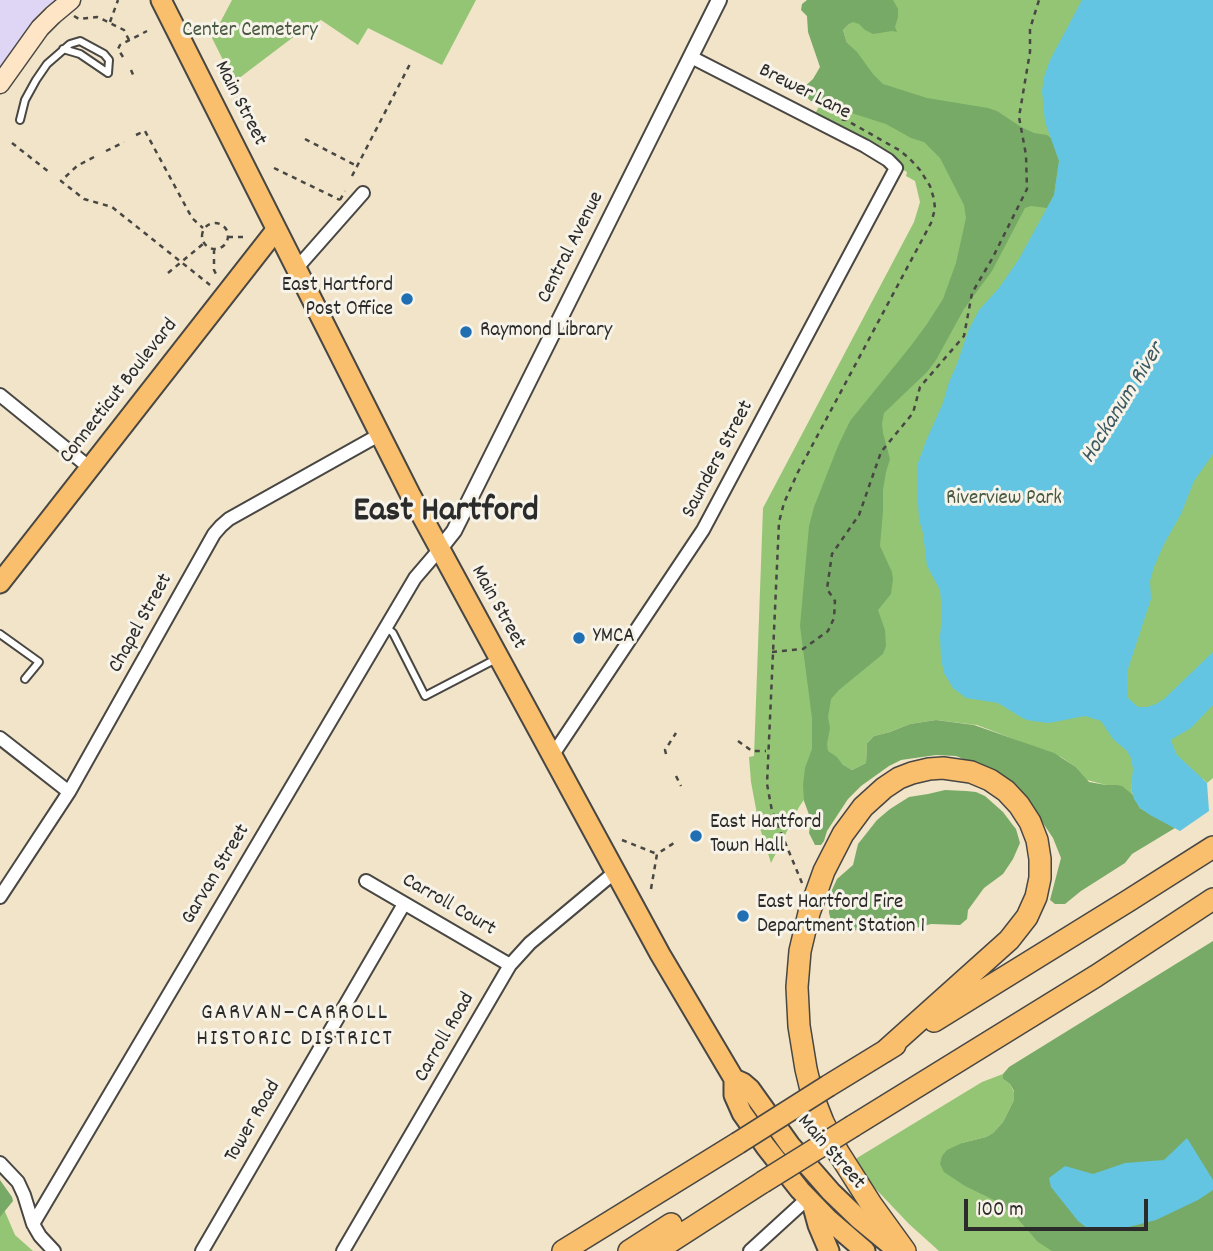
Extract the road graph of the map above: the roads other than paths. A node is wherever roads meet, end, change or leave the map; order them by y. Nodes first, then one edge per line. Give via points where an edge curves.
1 (161, 0) edge
2 (719, 0) edge
3 (73, 8) edge
4 (63, 49) junction
5 (691, 57) junction
6 (0, 84) edge
7 (20, 120) dead end
8 (896, 168) joint
9 (363, 193) dead end
10 (276, 230) junction
11 (296, 269) junction
12 (0, 395) edge
13 (379, 435) junction
14 (90, 468) junction
15 (439, 550) junction
16 (2, 575) edge
17 (386, 627) junction
18 (0, 634) edge
19 (498, 659) junction
20 (25, 679) dead end
21 (0, 738) edge
22 (552, 756) junction
23 (69, 792) junction
24 (1213, 847) edge
25 (615, 872) junction
26 (366, 881) dead end
27 (0, 897) edge
28 (1213, 899) edge
29 (404, 904) junction
30 (510, 965) junction
31 (884, 1052) junction
32 (734, 1079) junction
33 (0, 1163) edge
34 (734, 1200) junction
35 (810, 1200) junction
36 (33, 1224) junction
37 (659, 1249) edge
38 (54, 1251) edge
39 (202, 1251) edge
40 (343, 1251) edge
41 (563, 1251) edge
42 (629, 1251) edge
43 (750, 1251) edge
44 (829, 1251) edge
45 (865, 1251) edge
46 (898, 1251) edge
47 (905, 1251) edge

1 - 10 main road, Main Street
2 - 5 street, Central Avenue
3 - 6 main road via 53,15 40,28
4 - 4 lane via 76,41 101,51 107,57 108,73 80,54
4 - 7 lane via 36,80
5 - 8 street, Brewer Lane via 877,153
5 - 15 street, Central Avenue via 460,519
8 - 22 street, Saunders Street via 703,530
9 - 11 street
10 - 11 main road, Main Street
10 - 14 main road, Connecticut Boulevard
11 - 13 main road, Main Street
12 - 14 street
13 - 15 main road, Main Street
13 - 23 street, Chapel Street via 220,526
14 - 16 main road, Connecticut Boulevard
15 - 17 street, Garvan Street
15 - 19 main road, Main Street
17 - 19 lane via 425,696
17 - 36 street, Garvan Street
18 - 20 lane via 39,662
19 - 22 main road, Main Street
21 - 23 street
22 - 25 main road, Main Street
23 - 27 street, Chapel Street
24 - 31 highway
25 - 30 street, Carroll Road
25 - 32 main road, Main Street
26 - 29 street, Carroll Court
28 - 34 highway, bridge
29 - 30 street, Carroll Court
29 - 39 street, Tower Road
30 - 40 street, Carroll Road
31 - 41 highway, bridge
31 - 47 highway via 1009,940 1036,897 1040,859 1030,822 1006,791 971,772 943,768 912,773 884,788 863,807 842,834 824,871 800,951 799,1026 817,1108 851,1174
32 - 35 main road, Main Street via 733,1092 746,1119
32 - 46 main road, Main Street via 753,1092 831,1192
33 - 36 street via 18,1182
34 - 37 highway
34 - 42 highway via 677,1220
35 - 43 street
35 - 44 main road
35 - 45 main road, Main Street
36 - 38 street

